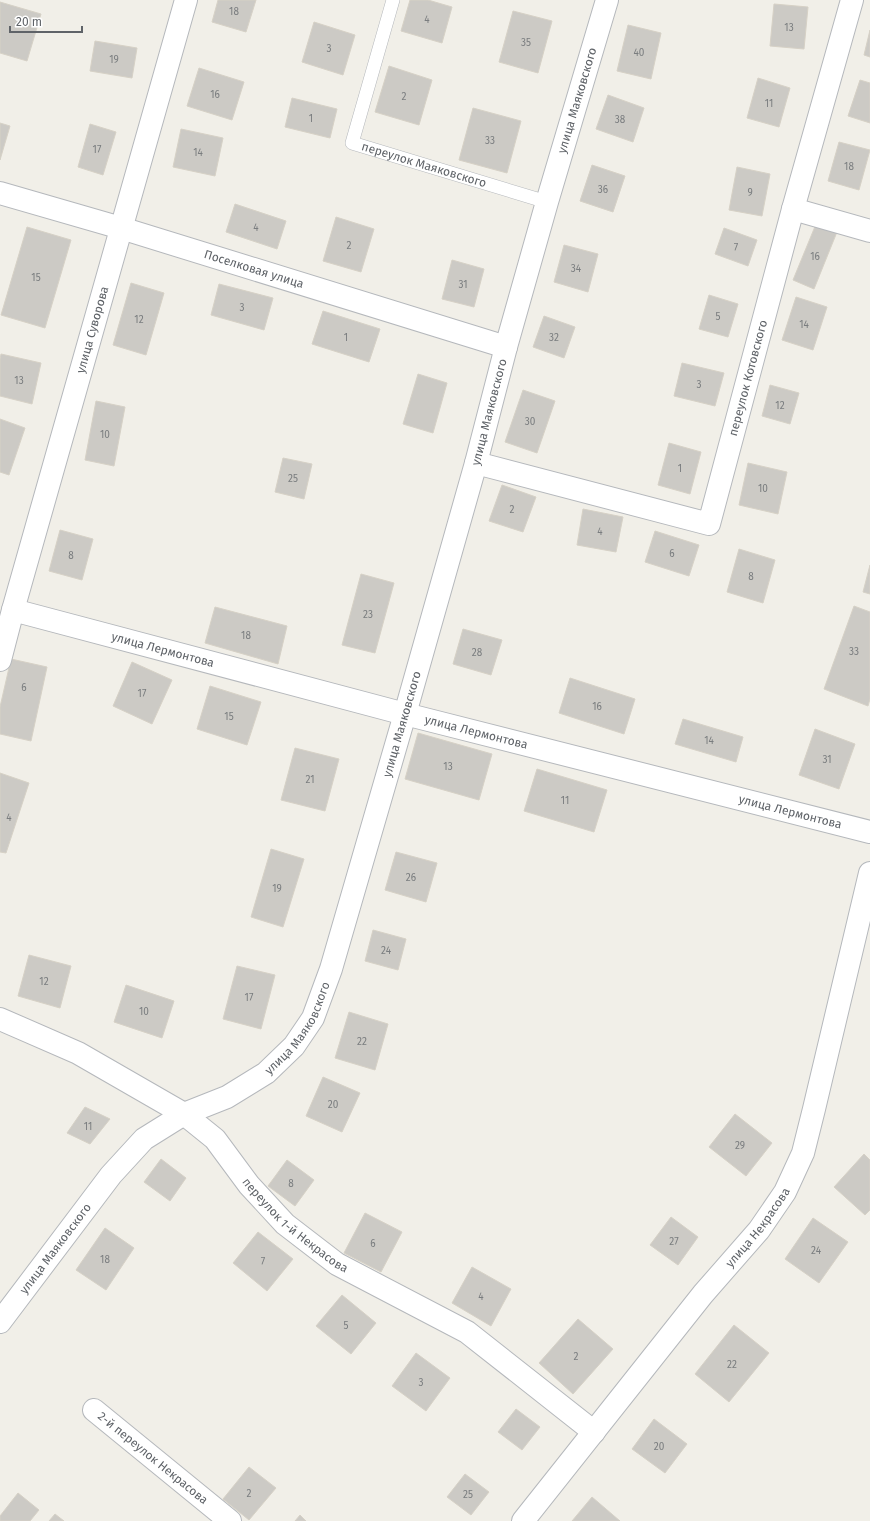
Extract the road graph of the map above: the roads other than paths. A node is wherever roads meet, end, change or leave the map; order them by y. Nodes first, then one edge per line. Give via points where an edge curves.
1 (186, 0) edge
2 (393, 0) edge
3 (607, 0) edge
4 (852, 0) edge
5 (0, 194) edge
6 (547, 202) junction
7 (793, 209) junction
8 (121, 228) junction
9 (870, 232) edge
10 (506, 347) junction
11 (476, 463) junction
12 (13, 610) junction
13 (0, 660) edge
14 (405, 714) junction
15 (870, 832) edge
16 (870, 873) edge
17 (0, 1019) edge
18 (184, 1114) junction
19 (0, 1322) edge
20 (94, 1410) dead end
21 (594, 1432) junction
22 (230, 1521) edge
23 (522, 1521) edge

1 - 8 street, улица Суворова
2 - 6 lane, переулок Маяковского via 352,143
3 - 6 street, улица Маяковского
4 - 7 street, переулок Котовского
5 - 8 street, Поселковая улица
6 - 10 street, улица Маяковского
7 - 9 street
7 - 11 street, переулок Котовского via 709,524
8 - 10 street, Поселковая улица
8 - 12 street, улица Суворова
10 - 11 street, улица Маяковского
11 - 14 street, улица Маяковского
12 - 13 street, улица Суворова
12 - 14 street, улица Лермонтова
14 - 15 street, улица Лермонтова
14 - 18 street, улица Маяковского via 331,969 313,1018 294,1046 266,1073 227,1097
16 - 21 street, улица Некрасова via 803,1153 785,1192 758,1230 703,1294
17 - 18 street, переулок 1-й Некрасова via 78,1052
18 - 19 street, улица Маяковского via 144,1139 111,1175
18 - 21 street, переулок 1-й Некрасова via 215,1139 249,1185 285,1224 337,1264 467,1332
20 - 22 street, 2-й переулок Некрасова
21 - 23 street, улица Некрасова

